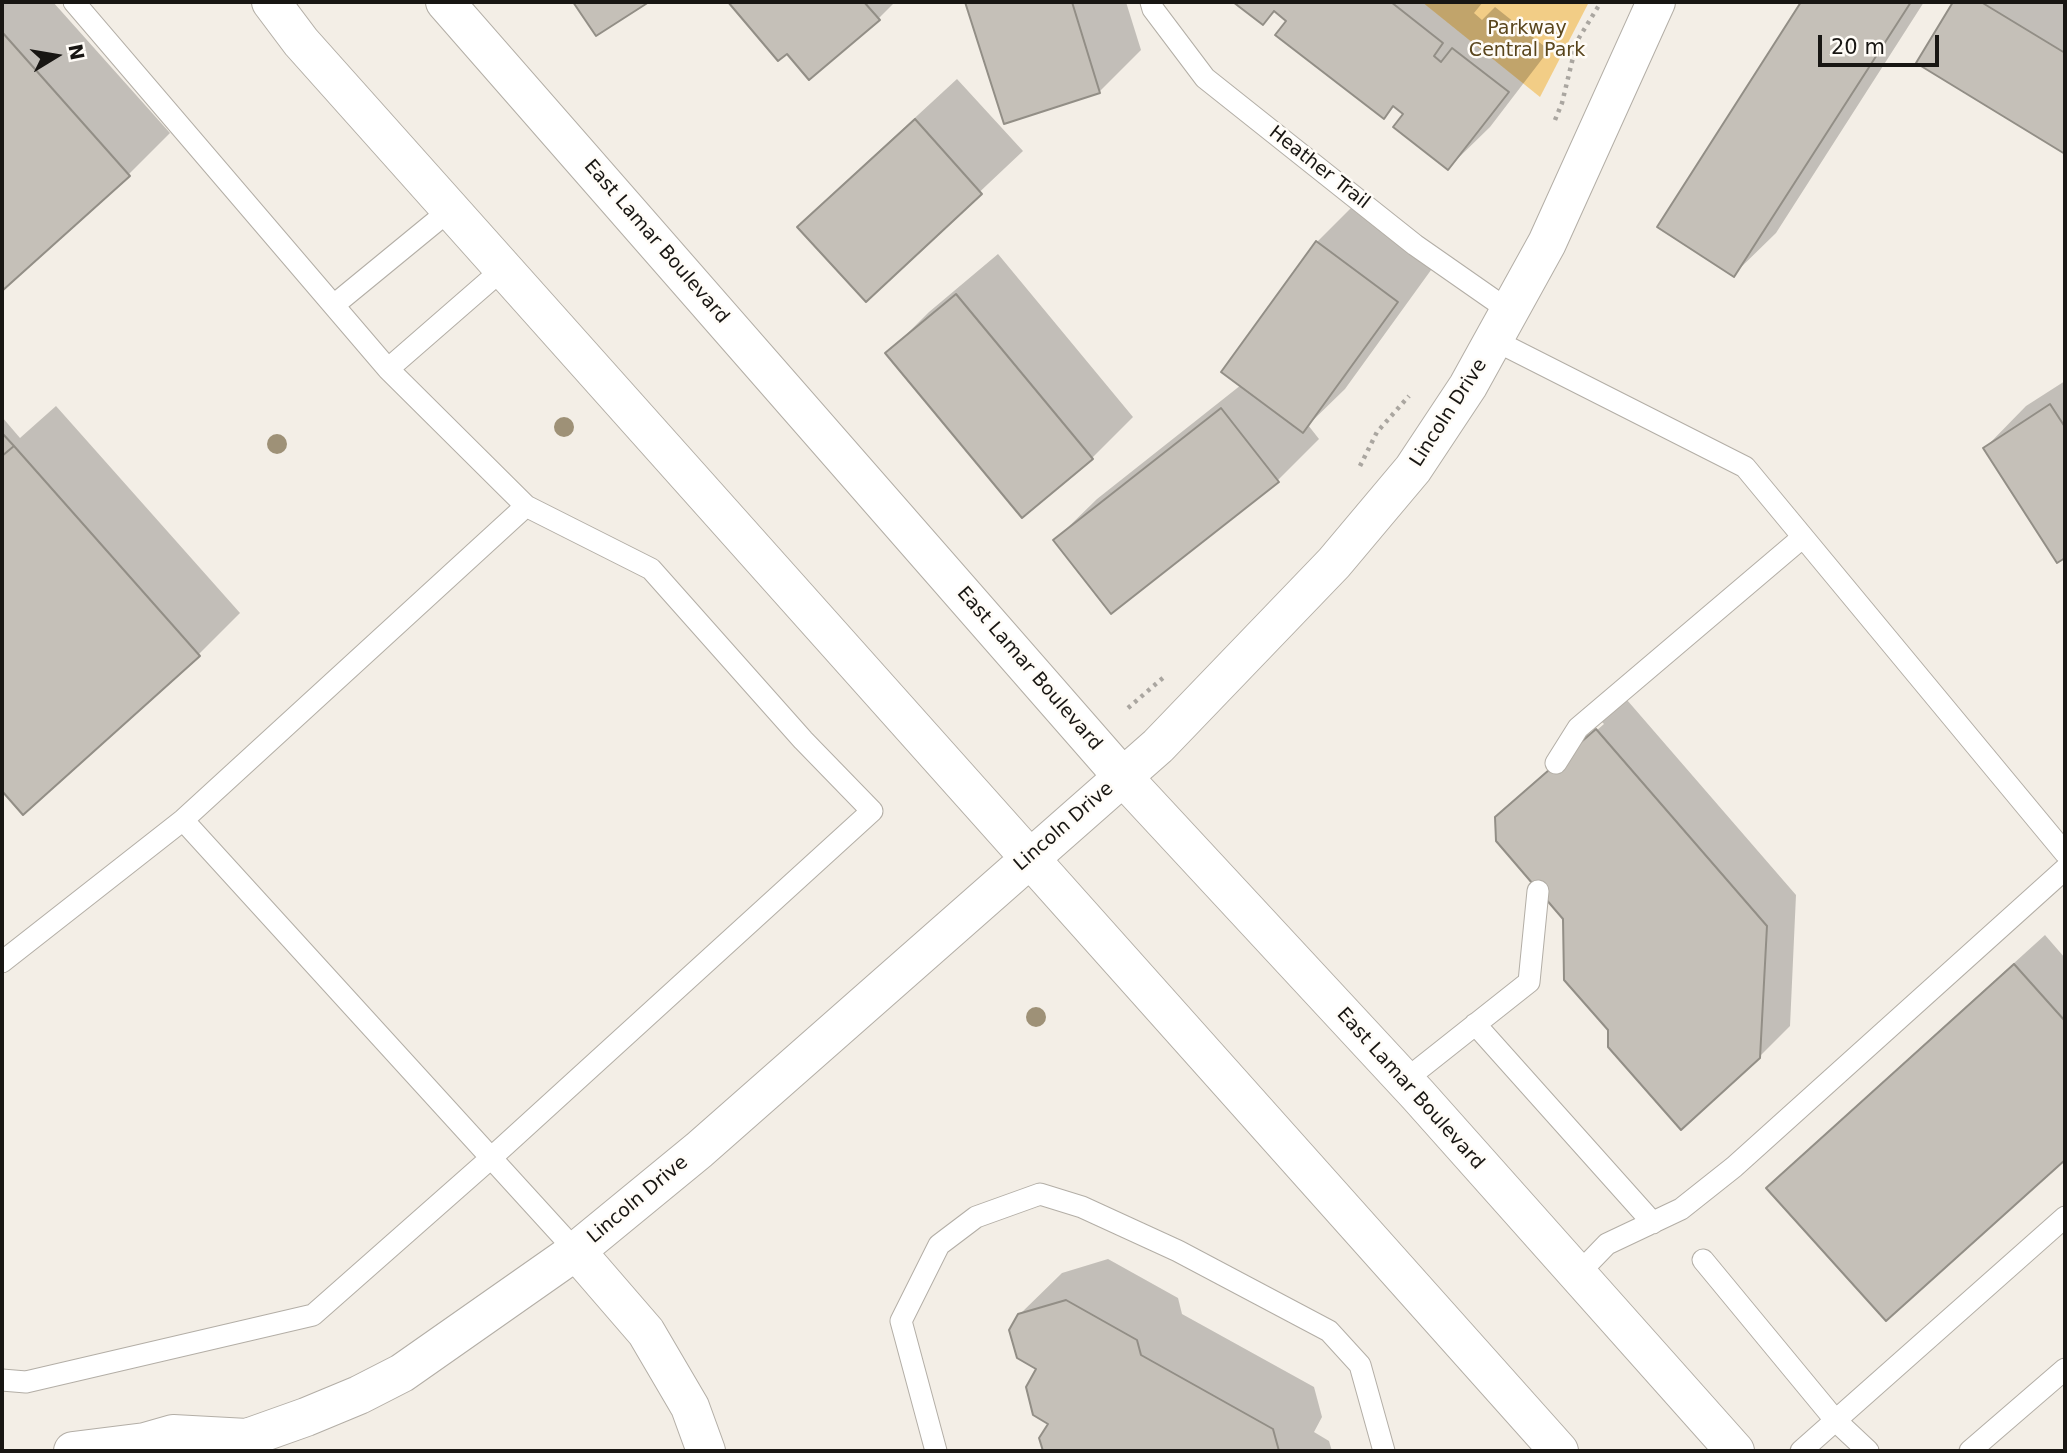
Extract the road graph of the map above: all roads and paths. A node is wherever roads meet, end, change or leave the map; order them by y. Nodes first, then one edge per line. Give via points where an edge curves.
1 (74, 2) edge
2 (271, 2) edge
3 (446, 2) edge
4 (1151, 2) edge
5 (1601, 2) edge
6 (1656, 2) edge
7 (1552, 128) dead end
8 (451, 209) junction
9 (504, 268) junction
10 (334, 305) junction
11 (1502, 326) junction
12 (388, 369) junction
13 (1414, 392) dead end
14 (1352, 476) dead end
15 (526, 506) junction
16 (1803, 537) junction
17 (1170, 673) dead end
18 (1128, 708) dead end
19 (1556, 763) dead end
20 (1122, 776) junction
21 (183, 820) junction
22 (2065, 853) edge
23 (1029, 857) junction
24 (2065, 869) edge
25 (1538, 891) dead end
26 (2, 962) edge
27 (1475, 1024) junction
28 (1404, 1081) junction
29 (491, 1158) junction
30 (2065, 1217) edge
31 (1653, 1223) junction
32 (576, 1251) junction
33 (1703, 1260) dead end
34 (1577, 1275) junction
35 (2065, 1369) edge
36 (2, 1380) edge
37 (1836, 1421) junction
38 (239, 1445) edge
39 (74, 1451) edge
40 (706, 1451) edge
41 (936, 1451) edge
42 (1384, 1451) edge
43 (1559, 1451) edge
44 (1735, 1451) edge
45 (1801, 1451) edge
46 (1868, 1451) edge
47 (1970, 1451) edge

1 - 10 lane
2 - 8 main road via 301,42
3 - 20 main road, East Lamar Boulevard
4 - 11 lane, Heather Trail via 1205,78 1415,245
5 - 7 path via 1577,41
6 - 11 main road, Lincoln Drive via 1547,243
8 - 9 main road
8 - 10 lane
9 - 12 lane
9 - 23 main road
10 - 12 lane
11 - 16 lane, Heather Trail via 1745,467
11 - 20 main road, Lincoln Drive via 1413,470 1334,563 1158,746
12 - 15 lane
13 - 14 path via 1377,432
15 - 21 lane
15 - 29 lane via 651,569 872,811
16 - 19 lane via 1578,728
16 - 22 lane, Heather Trail
17 - 18 path
20 - 23 main road, Lincoln Drive
20 - 28 main road, East Lamar Boulevard
21 - 26 lane
21 - 29 lane
23 - 32 main road, Lincoln Drive via 699,1150
23 - 43 main road
24 - 31 lane via 1734,1167 1681,1209
25 - 27 lane via 1529,982
27 - 28 lane
27 - 31 lane
28 - 34 main road, East Lamar Boulevard
29 - 32 lane
29 - 36 lane via 313,1315 26,1382
30 - 37 lane
31 - 34 lane via 1607,1244
32 - 38 main road, Lincoln Drive via 402,1373
32 - 40 main road via 646,1332 691,1407
33 - 37 lane
34 - 44 main road, East Lamar Boulevard
35 - 47 lane
37 - 45 lane
37 - 46 lane
38 - 39 main road, Lincoln Drive via 173,1434
41 - 42 lane via 901,1321 939,1245 976,1217 1040,1194 1082,1207 1178,1251 1329,1331 1360,1365

